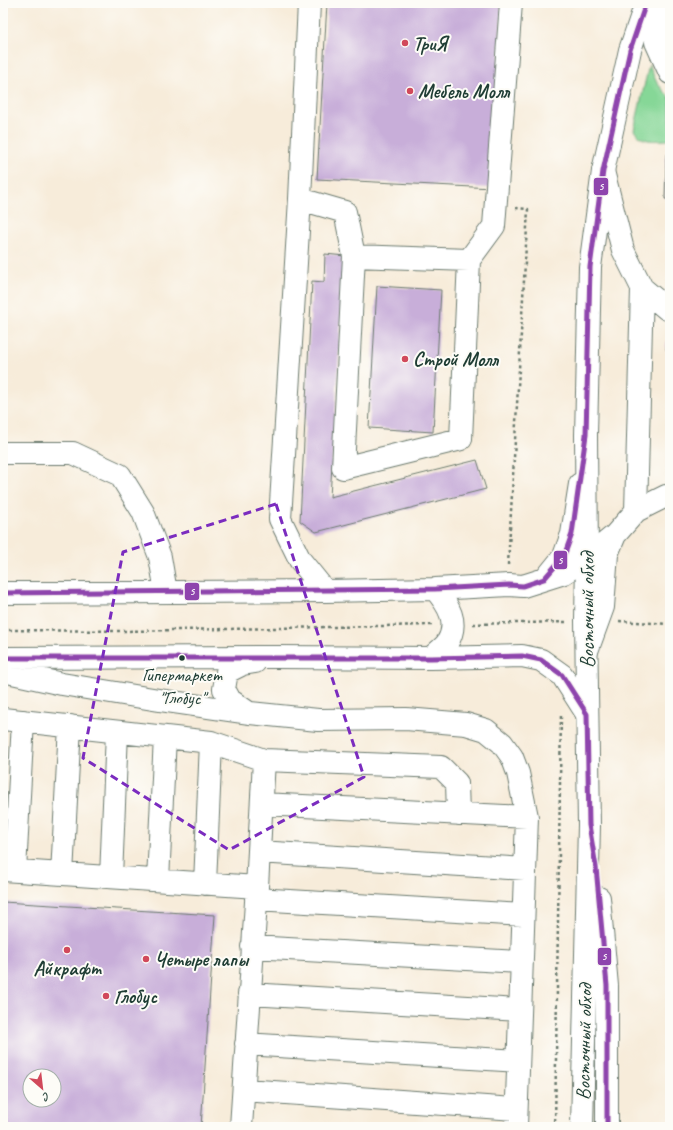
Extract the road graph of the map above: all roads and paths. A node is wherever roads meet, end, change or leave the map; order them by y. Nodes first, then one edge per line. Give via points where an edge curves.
1 (309, 3) edge
2 (511, 3) edge
3 (646, 3) edge
4 (659, 3) edge
5 (670, 73) edge
6 (603, 171) junction
7 (300, 199) junction
8 (496, 207) junction
9 (354, 256) junction
10 (469, 260) junction
11 (642, 288) junction
12 (670, 309) edge
13 (586, 435) junction
14 (3, 453) edge
15 (670, 496) edge
16 (636, 511) junction
17 (615, 535) junction
18 (587, 558) junction
19 (508, 566) dead end
20 (544, 579) junction
21 (435, 589) junction
22 (325, 591) junction
23 (166, 592) junction
24 (3, 593) edge
25 (592, 621) junction
26 (670, 624) edge
27 (453, 625) junction
28 (3, 630) edge
29 (276, 657) junction
30 (3, 658) edge
31 (431, 658) junction
32 (3, 671) edge
33 (561, 711) dead end
34 (250, 713) junction
35 (587, 714) junction
36 (13, 720) edge
37 (70, 726) junction
38 (117, 732) junction
39 (165, 737) junction
40 (211, 742) junction
41 (264, 760) junction
42 (262, 804) junction
43 (458, 814) junction
44 (527, 817) junction
45 (589, 825) junction
46 (259, 852) junction
47 (525, 869) junction
48 (9, 870) edge
49 (62, 874) junction
50 (111, 877) junction
51 (158, 880) junction
52 (205, 884) junction
53 (256, 893) junction
54 (523, 915) junction
55 (252, 947) junction
56 (521, 962) junction
57 (249, 994) junction
58 (520, 1010) junction
59 (246, 1044) junction
60 (518, 1061) junction
61 (244, 1090) junction
62 (516, 1118) edge
63 (242, 1127) edge
64 (555, 1127) edge
65 (582, 1127) edge
66 (607, 1127) edge

1 - 7 main road
2 - 8 main road
3 - 6 main road, Восточный обход via 630,50
4 - 5 main road via 656,42
6 - 11 main road via 623,250
6 - 13 main road, Восточный обход via 590,267
7 - 9 main road via 345,212
7 - 22 main road via 280,519 300,560
8 - 10 main road via 494,226
8 - 19 path via 528,209
9 - 10 main road
9 - 10 main road via 343,468 461,439
11 - 12 main road
11 - 16 main road
13 - 18 main road, Восточный обход
13 - 20 main road via 572,534 564,556
14 - 23 main road via 73,454 120,475 143,512 160,556
15 - 16 main road
16 - 17 main road
17 - 18 main road
17 - 25 main road via 607,554 603,607
18 - 20 main road via 564,572
18 - 25 main road, Восточный обход
20 - 21 main road via 523,586
21 - 22 main road
21 - 27 main road via 450,612
22 - 23 main road
23 - 24 main road
25 - 26 path
25 - 27 path
25 - 35 main road, Восточный обход via 587,650
27 - 28 path via 125,631
27 - 31 main road via 447,643
29 - 30 main road
29 - 31 main road
29 - 34 main road via 243,664 227,672 224,689 230,700
31 - 35 main road via 522,656 540,660 562,675
32 - 34 main road via 70,685
33 - 64 path
34 - 44 main road via 318,720 413,720 466,724 486,730 502,743 512,757
35 - 45 main road, Восточный обход
36 - 37 main road
36 - 48 main road
37 - 38 main road
37 - 49 main road
38 - 39 main road
38 - 50 main road
39 - 40 main road
39 - 51 main road
40 - 41 main road
40 - 52 main road
41 - 42 main road
41 - 43 main road via 441,767 457,783
42 - 43 main road
42 - 46 main road
43 - 44 main road
44 - 47 main road
45 - 65 main road, Восточный обход
45 - 66 main road via 596,867 607,986
46 - 47 main road
46 - 53 main road
47 - 54 main road
48 - 49 main road
49 - 50 main road
50 - 51 main road
51 - 52 main road
52 - 53 main road
53 - 54 main road
53 - 55 main road
54 - 56 main road
55 - 56 main road
55 - 57 main road
56 - 58 main road
57 - 58 main road
57 - 59 main road
58 - 60 main road
59 - 60 main road
59 - 61 main road
60 - 62 main road
61 - 62 main road
61 - 63 main road

